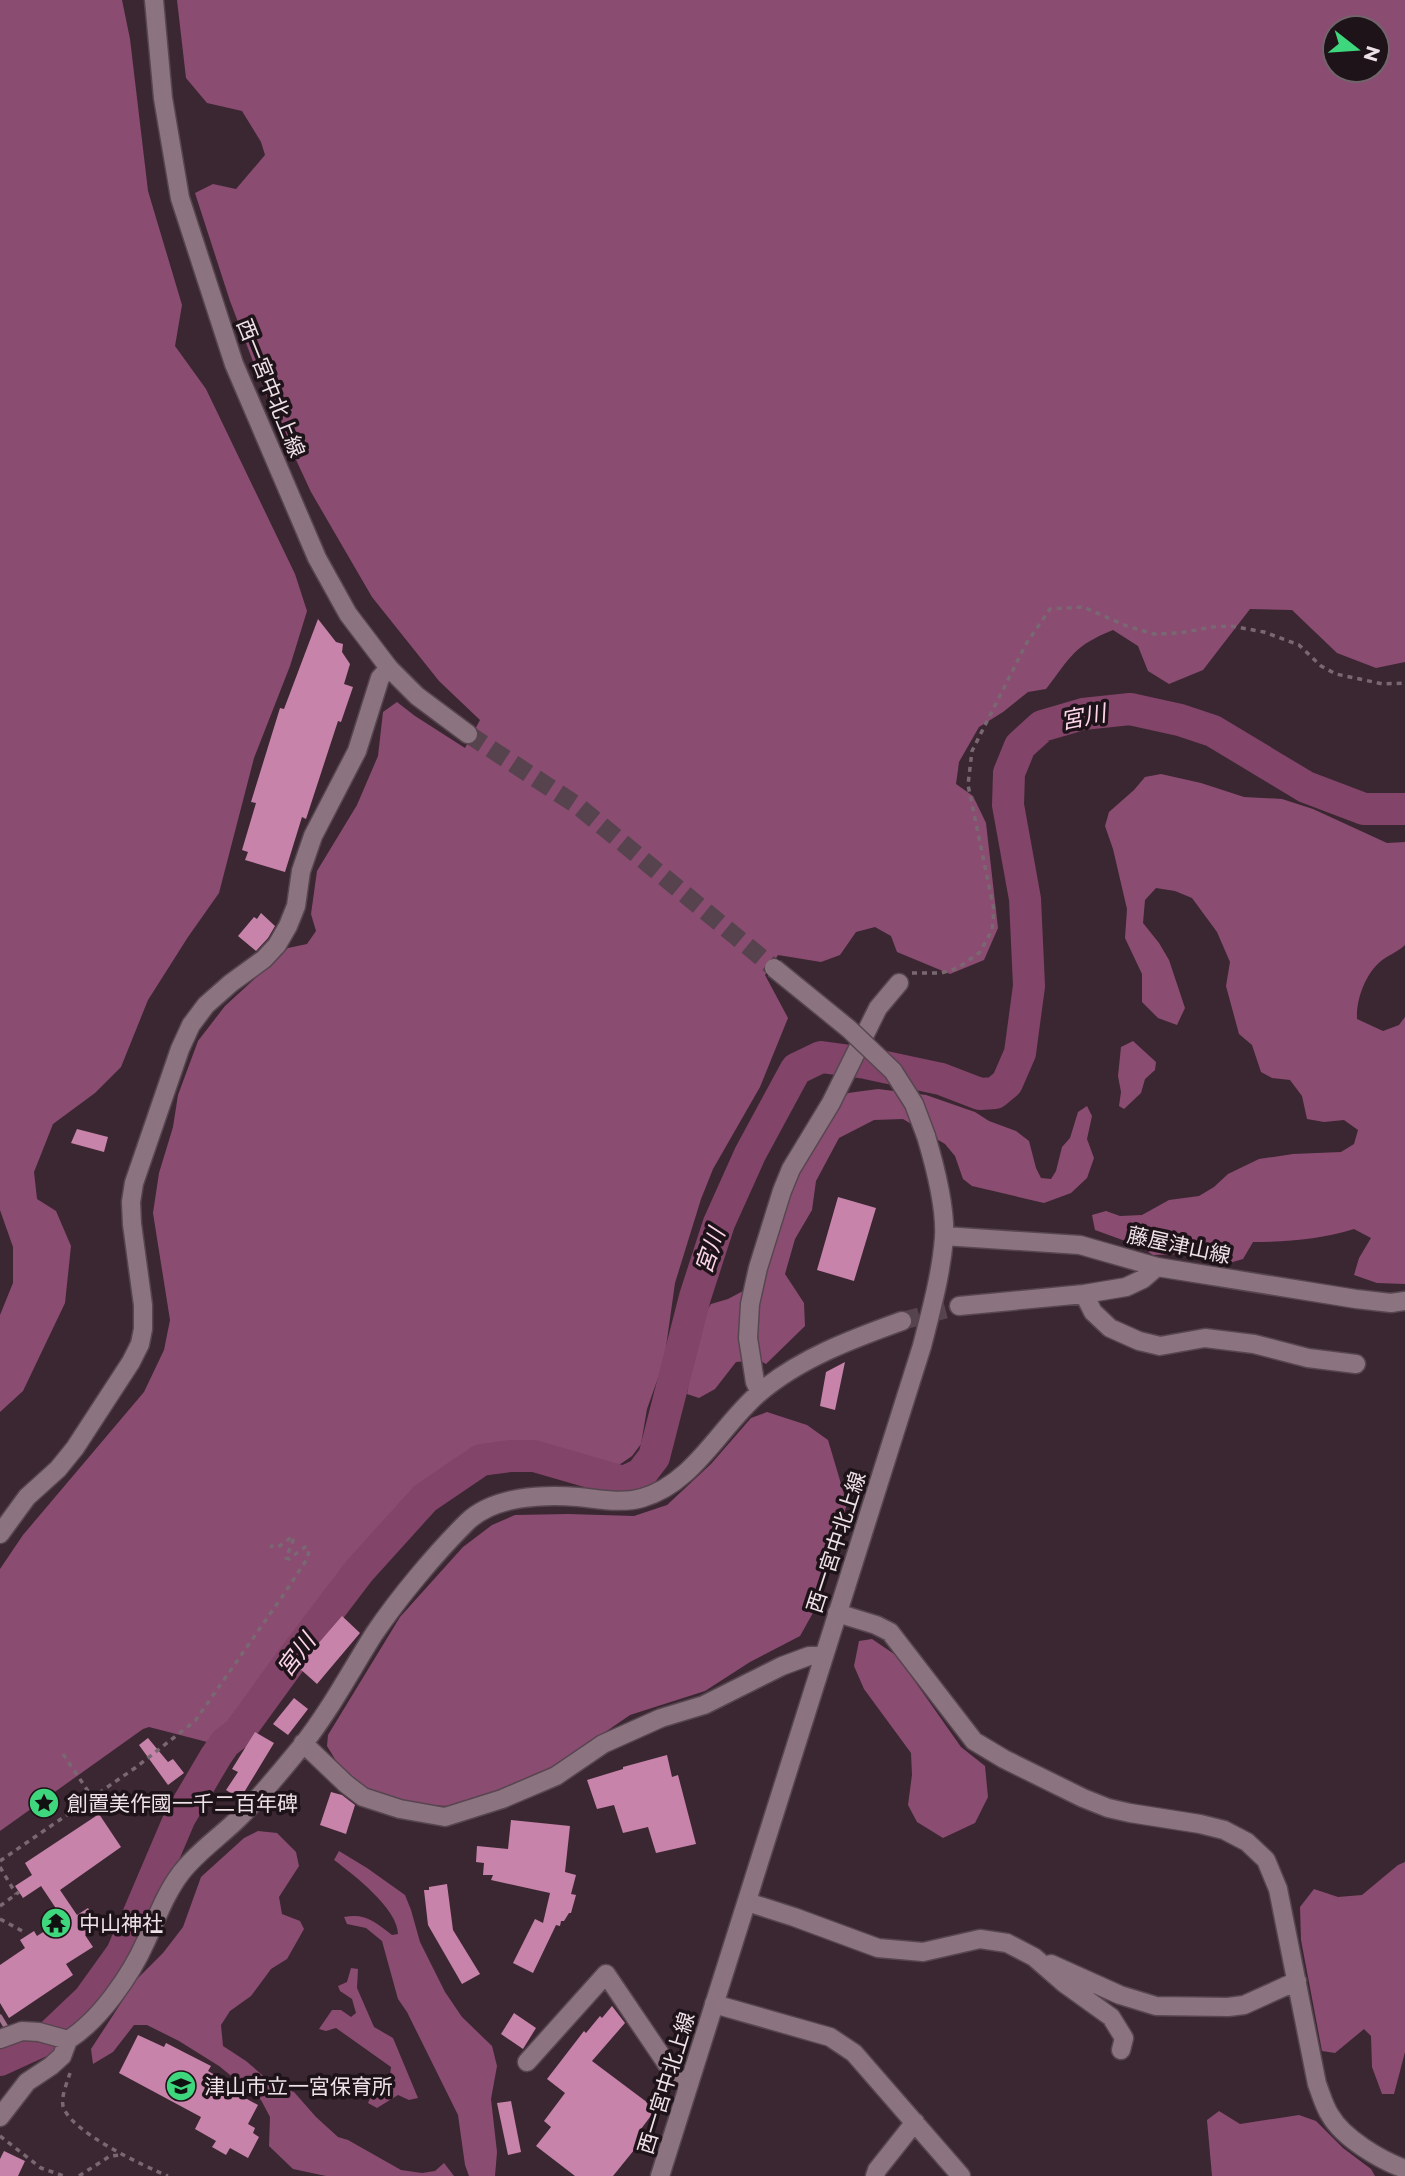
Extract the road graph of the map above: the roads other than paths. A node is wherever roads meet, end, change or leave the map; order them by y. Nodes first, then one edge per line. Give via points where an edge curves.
1 (154, 0) edge
2 (389, 668) junction
3 (468, 734) tunnel mouth
4 (774, 968) tunnel mouth
5 (900, 983) road end
6 (944, 1236) junction
7 (1157, 1267) junction
8 (1084, 1294) junction
9 (1405, 1301) edge
10 (960, 1306) tunnel mouth
11 (902, 1321) tunnel mouth
12 (1356, 1364) dead end
13 (760, 1392) junction
14 (0, 1534) edge
15 (837, 1613) junction
16 (823, 1656) junction
17 (303, 1744) junction
18 (747, 1902) junction
19 (1034, 1957) junction
20 (1297, 1981) junction
21 (714, 2004) junction
22 (0, 2039) edge
23 (64, 2040) junction
24 (1121, 2050) dead end
25 (527, 2062) dead end
26 (689, 2084) junction
27 (0, 2117) edge
28 (915, 2122) junction
29 (1405, 2169) edge
30 (660, 2176) edge
31 (875, 2176) edge
32 (961, 2176) edge

1 - 2 street, 西一宮中北上線 via 163,98 180,198 234,364 317,558 348,614
2 - 3 street, 西一宮中北上線 via 417,696
2 - 14 street via 380,678 357,751 313,836 288,926 264,959 206,1005 180,1049 131,1202 143,1305 140,1344 75,1448 13,1513
4 - 6 street, 西一宮中北上線, bridge via 893,1071 914,1104 940,1194
5 - 13 street via 878,1008 782,1191 750,1304 748,1338
6 - 7 street, 藤屋津山線 via 1080,1245
6 - 15 street, 西一宮中北上線 via 922,1346
7 - 8 street via 1126,1287
7 - 9 street, 藤屋津山線 via 1356,1299
8 - 10 street
8 - 12 street via 1093,1312 1110,1328 1160,1346 1205,1338
11 - 13 street via 823,1352
13 - 17 street via 690,1469 642,1498 550,1496 493,1506 469,1520 385,1619
15 - 16 street, 西一宮中北上線
15 - 20 street via 890,1632 974,1741 1004,1759 1108,1808 1200,1824 1247,1842 1266,1860 1278,1889
16 - 17 street via 782,1666 704,1705 603,1744 556,1776 445,1817 363,1797
16 - 18 street, 西一宮中北上線
17 - 23 street via 256,1800 180,1874 131,1970 84,2031
18 - 19 street via 878,1948 923,1952 980,1939 1007,1943
18 - 21 street, 西一宮中北上線
19 - 20 street via 1156,2006 1244,2005
19 - 24 street via 1111,2017 1124,2038
20 - 29 street via 1318,2084 1329,2114 1344,2133
21 - 26 street, 西一宮中北上線
21 - 28 street via 831,2037 854,2053
22 - 23 street via 22,2031
23 - 27 street via 62,2056 27,2082
25 - 26 street via 606,1974 675,2076
26 - 30 street, 西一宮中北上線
28 - 31 street
28 - 32 street

